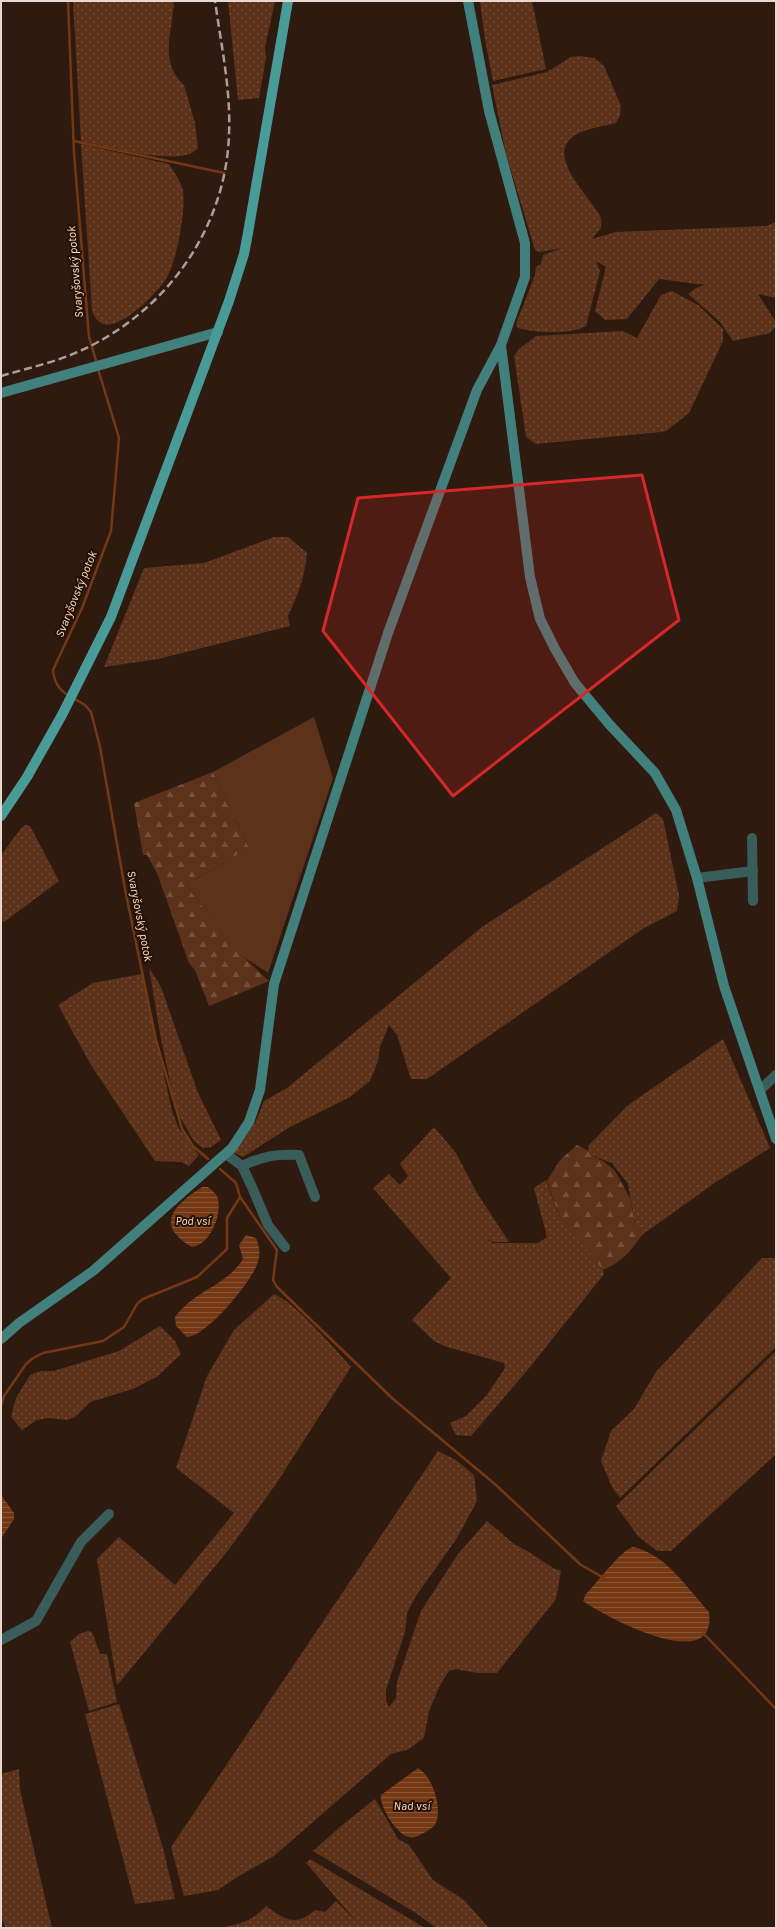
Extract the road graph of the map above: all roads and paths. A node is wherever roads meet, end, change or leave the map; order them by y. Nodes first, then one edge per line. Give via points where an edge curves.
1 (288, 1) edge
2 (468, 1) edge
3 (218, 332) junction
4 (501, 345) junction
5 (1, 393) edge
6 (1, 816) edge
7 (752, 838) dead end
8 (753, 871) junction
9 (697, 878) junction
10 (753, 901) dead end
11 (776, 1075) edge
12 (760, 1090) junction
13 (776, 1139) edge
14 (226, 1154) junction
15 (242, 1166) junction
16 (315, 1197) dead end
17 (284, 1247) dead end
18 (1, 1339) edge
19 (109, 1514) dead end
20 (1, 1640) edge

1 - 3 main road via 247,240
2 - 4 street via 489,111 526,243 525,278
3 - 5 street
3 - 6 main road via 111,617 68,703 27,777
4 - 9 street via 530,577 540,619 574,683 655,773 676,810
4 - 14 street via 477,390 388,632 274,984 260,1090 249,1122
7 - 8 street
8 - 9 street
8 - 10 street
9 - 12 street via 724,986
11 - 12 street
12 - 13 street
14 - 15 street
14 - 18 street via 93,1271 19,1323
15 - 16 street via 262,1157 279,1154 300,1155
15 - 17 street via 268,1225
19 - 20 street via 81,1542 36,1621

